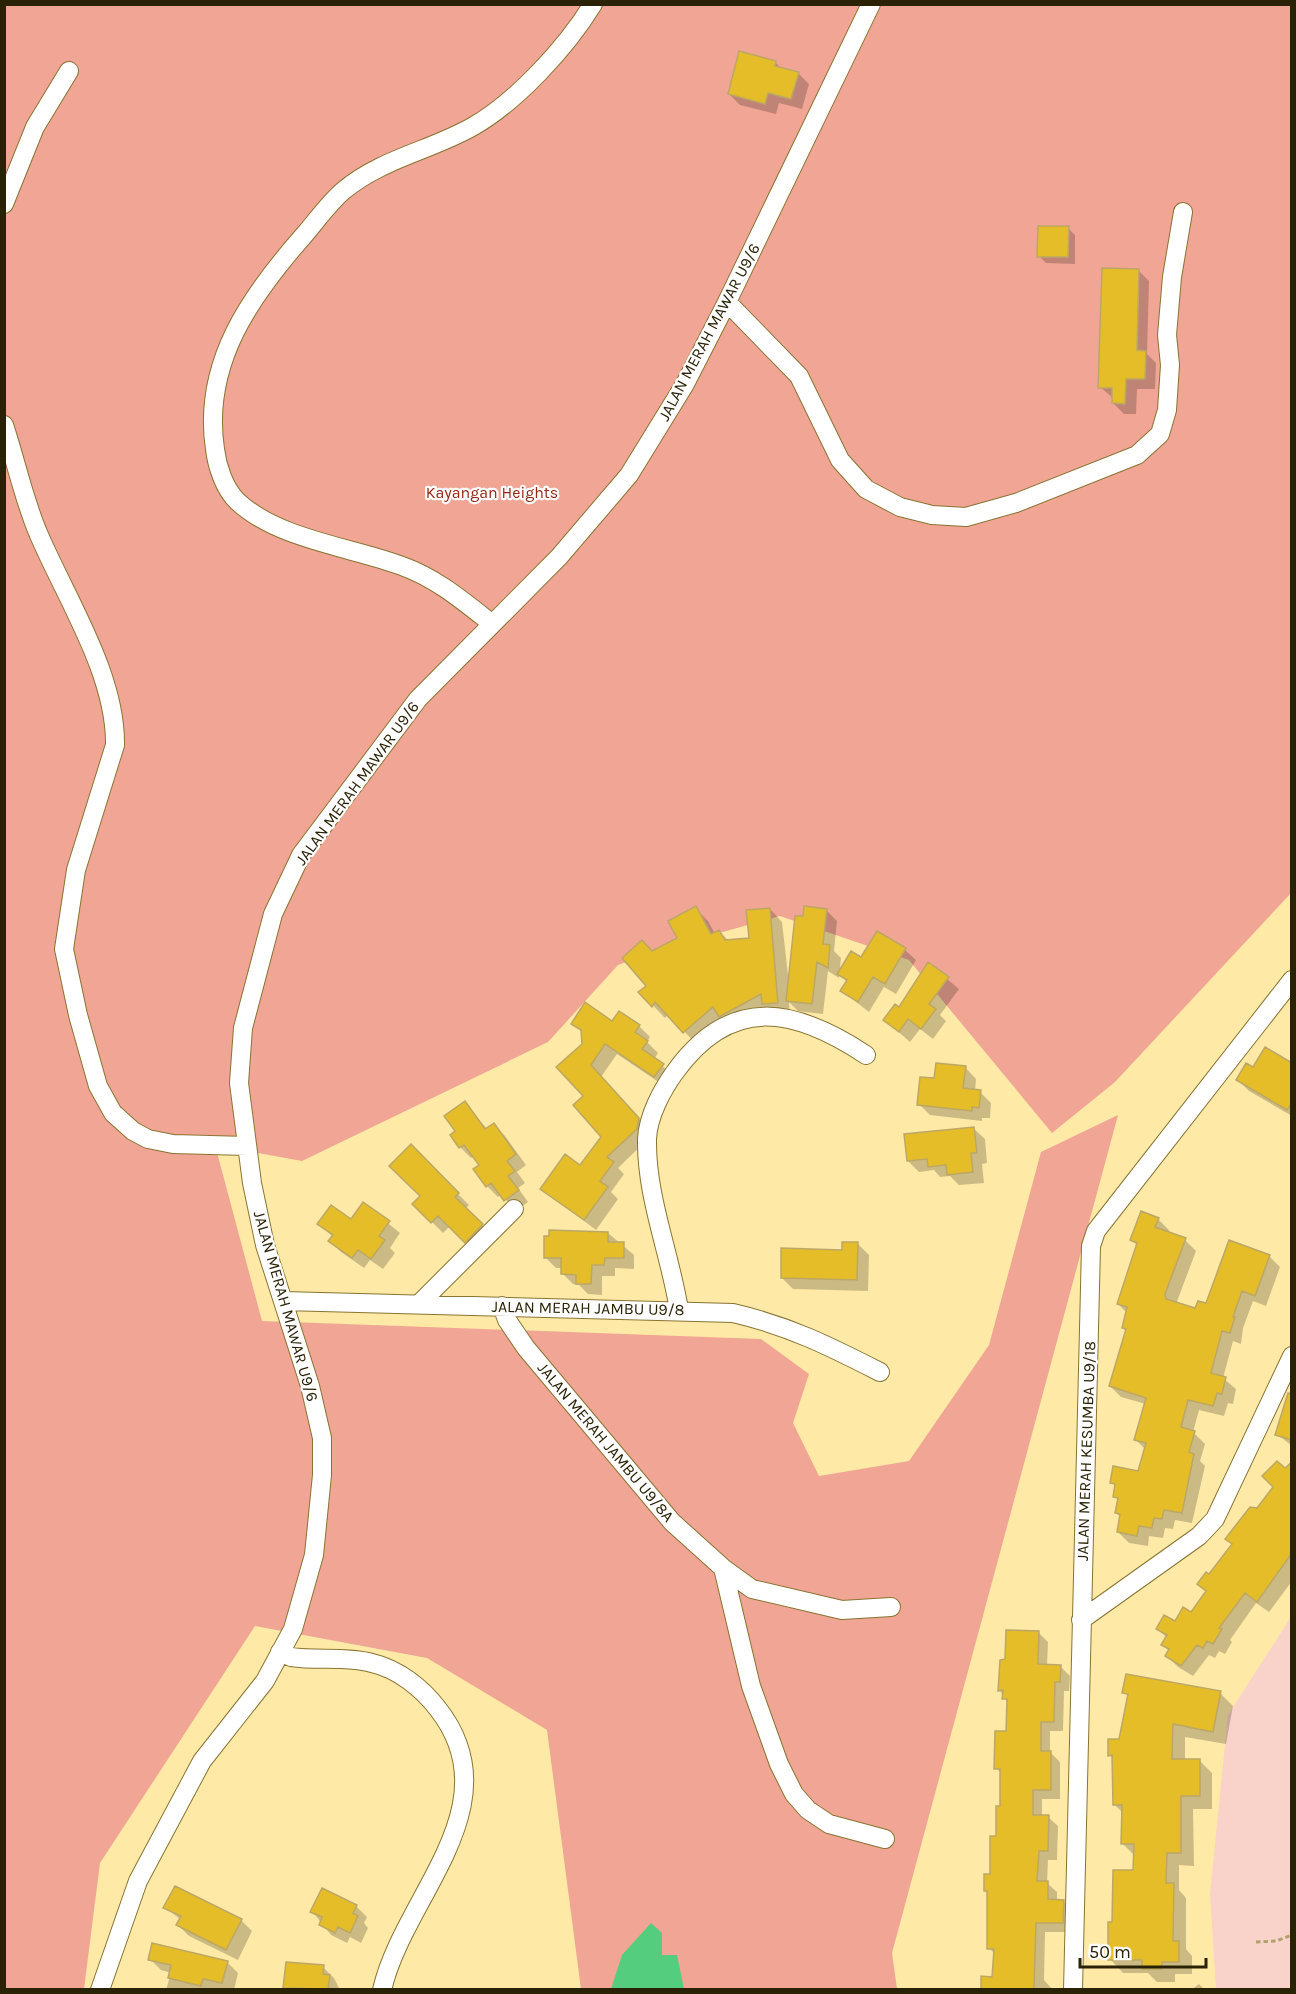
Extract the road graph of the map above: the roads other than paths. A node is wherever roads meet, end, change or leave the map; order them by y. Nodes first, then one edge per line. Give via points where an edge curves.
1 (593, 4) edge
2 (871, 4) edge
3 (69, 71) dead end
4 (4, 204) edge
5 (1183, 212) dead end
6 (728, 302) junction
7 (4, 425) edge
8 (491, 623) junction
9 (1292, 980) edge
10 (866, 1055) dead end
11 (247, 1146) junction
12 (513, 1209) dead end
13 (284, 1301) junction
14 (419, 1304) junction
15 (502, 1306) junction
16 (679, 1310) junction
17 (1292, 1356) edge
18 (880, 1372) dead end
19 (723, 1568) junction
20 (891, 1607) dead end
21 (1081, 1620) junction
22 (280, 1652) junction
23 (885, 1839) dead end
24 (100, 1989) edge
25 (382, 1989) edge
26 (1073, 1989) edge

1 - 8 street via 577,31 554,57 491,115 443,141 377,167 342,192 257,290 219,370 212,409 220,472 235,498 250,512 300,534 412,570 453,593
2 - 6 street, JALAN MERAH MAWAR U9/6
3 - 4 street via 35,128
5 - 6 street via 1167,335 1167,410 1160,434 1137,455 1016,503 966,517 932,515 900,507 866,489 840,460 799,375
6 - 8 street, JALAN MERAH MAWAR U9/6 via 685,384 629,475 559,557
7 - 11 street via 37,532 107,685 115,724 115,746 76,870 64,949 98,1086 113,1113 148,1139 173,1144
8 - 11 street, JALAN MERAH MAWAR U9/6 via 418,699 296,865 273,914 243,1028 239,1083
9 - 21 street, JALAN MERAH KESUMBA U9/18 via 1096,1231 1091,1246
10 - 16 street via 824,1029 789,1017 763,1015 728,1025 687,1055 667,1083 647,1136 652,1187
11 - 13 street, JALAN MERAH MAWAR U9/6 via 265,1245
12 - 14 street
13 - 14 street, JALAN MERAH JAMBU U9/8
13 - 22 street, JALAN MERAH MAWAR U9/6 via 322,1438 322,1476 314,1555 292,1629
14 - 15 street, JALAN MERAH JAMBU U9/8
15 - 16 street, JALAN MERAH JAMBU U9/8
15 - 19 street, JALAN MERAH JAMBU U9/8A via 526,1348 664,1512
16 - 18 street, JALAN MERAH JAMBU U9/8 via 734,1313 772,1322 808,1335
17 - 21 street via 1215,1519 1199,1536
19 - 20 street, JALAN MERAH JAMBU U9/8A via 752,1589 786,1599 842,1610
19 - 23 street via 752,1686 778,1764 794,1794 808,1810 829,1824
21 - 26 street, JALAN MERAH KESUMBA U9/18
22 - 24 street, JALAN MERAH MAWAR U9/6 via 265,1681 202,1761 138,1881
22 - 25 street via 291,1657 371,1662 387,1668 417,1686 432,1701 449,1722 459,1746 464,1797 458,1822 393,1956

